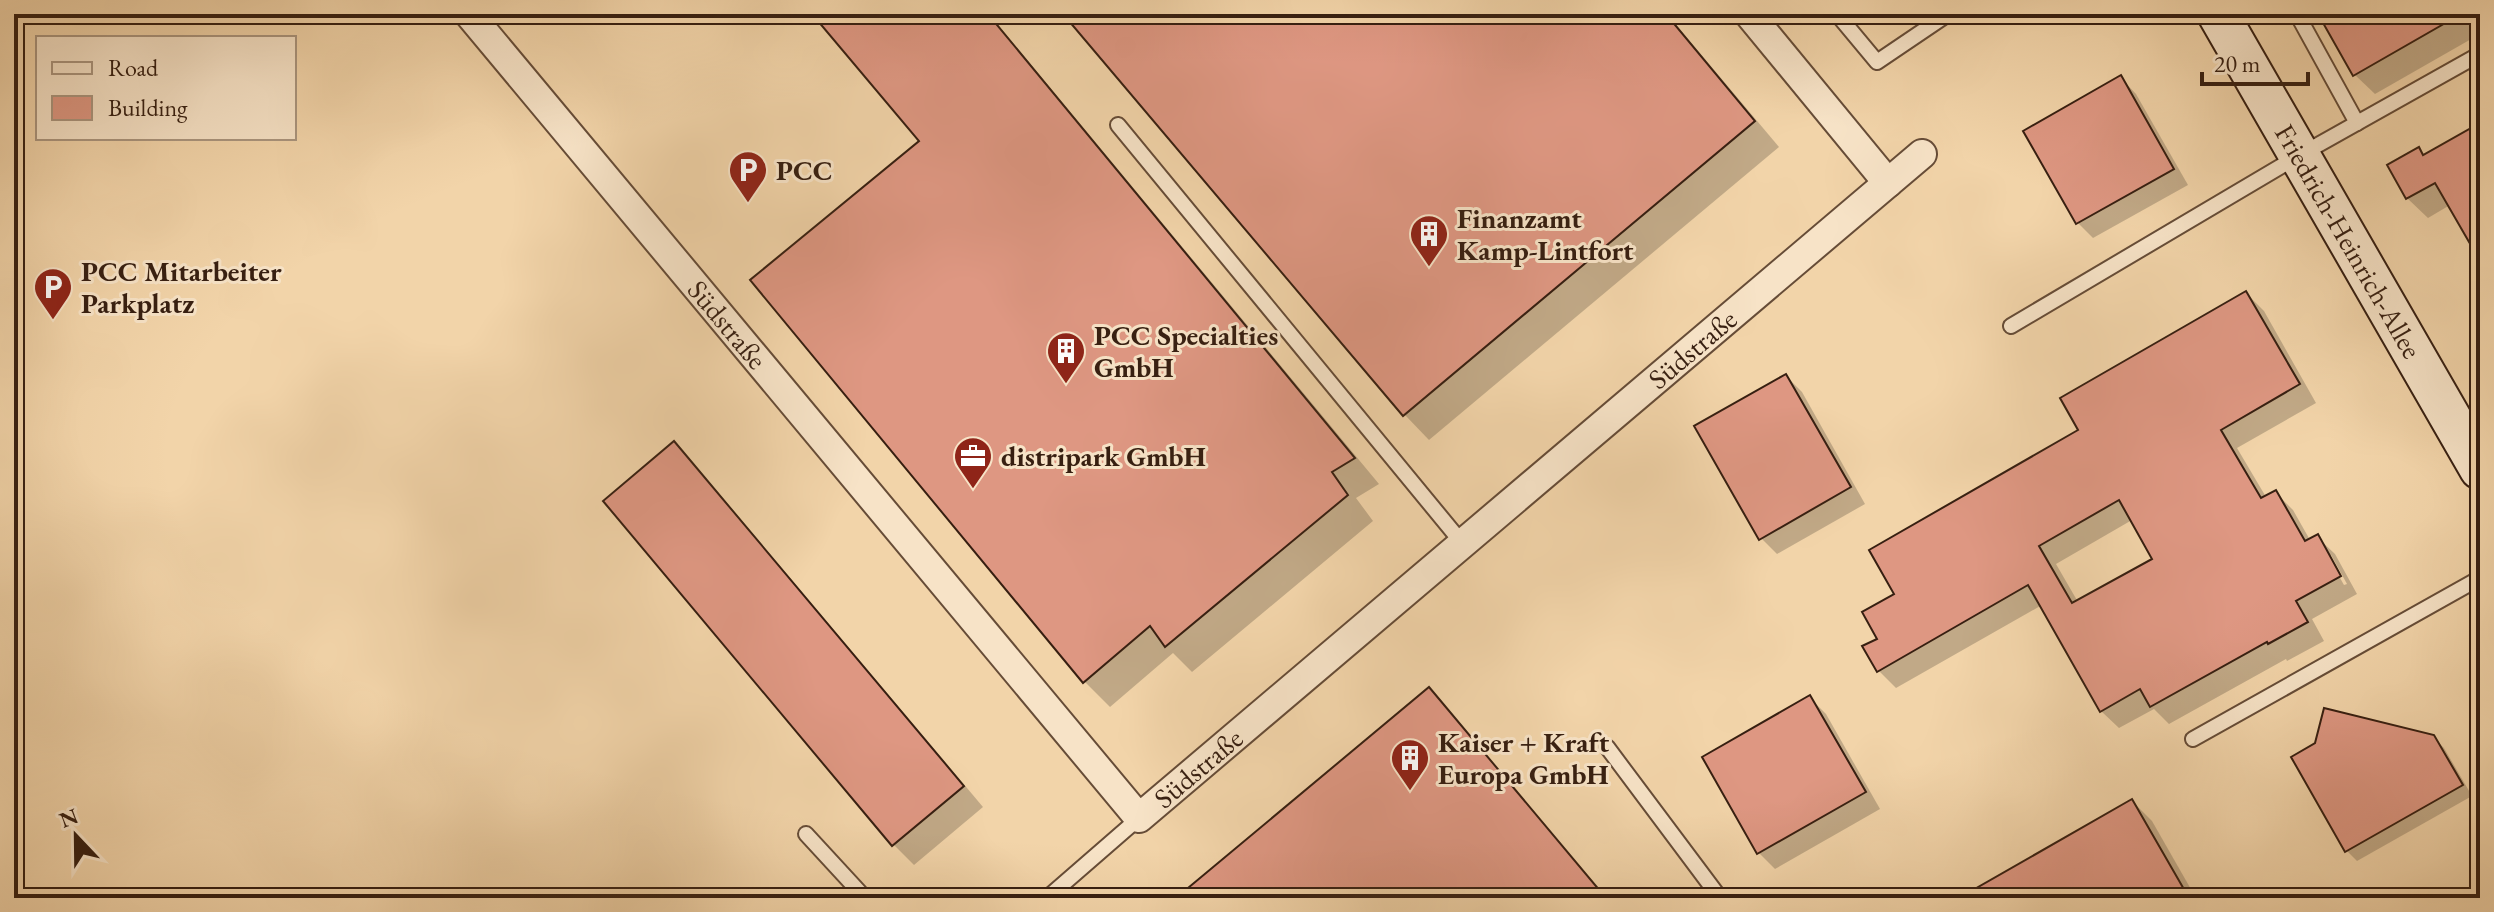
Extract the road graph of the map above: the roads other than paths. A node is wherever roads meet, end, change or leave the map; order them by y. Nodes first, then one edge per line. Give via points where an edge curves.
1 (469, 14) edge
2 (1749, 14) edge
3 (1837, 14) edge
4 (1948, 14) edge
5 (2218, 14) edge
6 (2297, 14) edge
7 (2480, 54) edge
8 (2357, 123) junction
9 (1118, 125) dead end
10 (1922, 154) dead end
11 (2300, 155) junction
12 (1888, 183) junction
13 (2011, 326) dead end
14 (2480, 469) edge
15 (1463, 544) junction
16 (2480, 578) edge
17 (2193, 739) dead end
18 (1607, 747) dead end
19 (1139, 818) junction
20 (806, 834) dead end
21 (865, 898) edge
22 (1047, 898) edge
23 (1720, 898) edge

1 - 19 street, Südstraße
2 - 12 street
3 - 4 lane via 1877,62
5 - 11 main road, Friedrich-Heinrich-Allee
6 - 8 lane
7 - 8 lane
8 - 11 lane
9 - 15 lane
10 - 12 street, Südstraße
11 - 13 lane
11 - 14 main road, Friedrich-Heinrich-Allee
12 - 15 street, Südstraße
15 - 19 street, Südstraße
16 - 17 lane
18 - 23 lane
19 - 22 lane
20 - 21 lane

